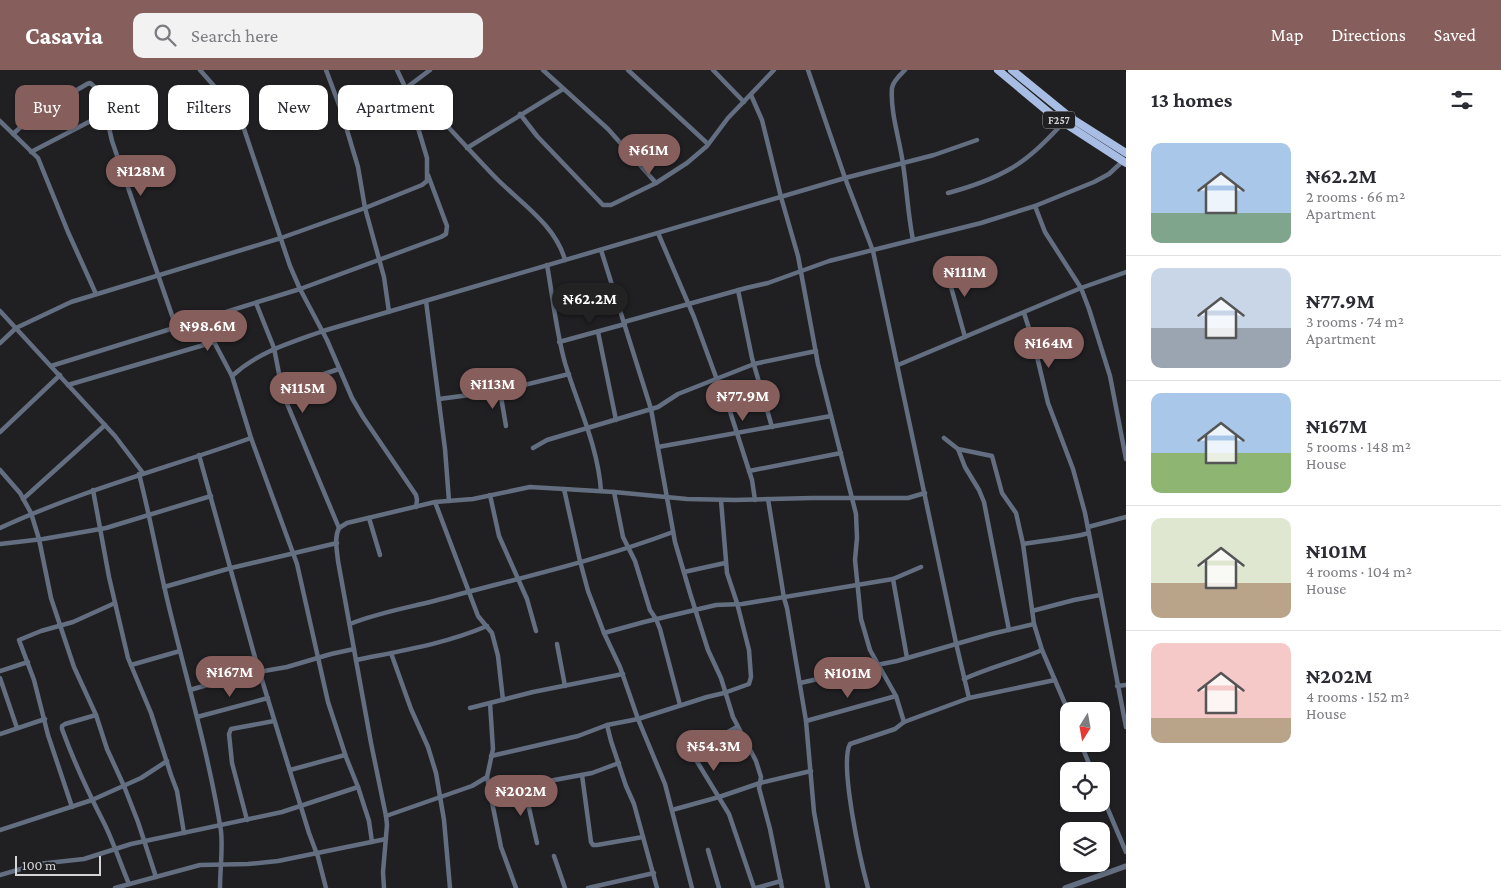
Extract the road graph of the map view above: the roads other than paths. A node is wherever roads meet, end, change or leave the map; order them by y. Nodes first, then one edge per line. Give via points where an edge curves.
1 (200, 70) edge
2 (326, 70) edge
3 (397, 70) edge
4 (430, 70) edge
5 (543, 70) edge
6 (628, 70) edge
7 (713, 70) edge
8 (774, 70) edge
9 (808, 70) edge
10 (905, 70) edge
11 (998, 70) edge
12 (1012, 70) edge
13 (93, 85) edge
14 (404, 85) edge
15 (411, 85) edge
16 (563, 89) junction
17 (751, 94) junction
18 (338, 102) edge
19 (744, 102) junction
20 (520, 114) junction
21 (0, 121) edge
22 (89, 122) edge
23 (1064, 123) junction
24 (110, 130) edge
25 (347, 130) edge
26 (418, 130) edge
27 (450, 130) edge
28 (13, 134) junction
29 (977, 140) dead end
30 (708, 144) junction
31 (467, 148) junction
32 (31, 152) junction
33 (1126, 153) edge
34 (1124, 162) edge
35 (903, 163) junction
36 (428, 174) junction
37 (845, 178) junction
38 (656, 183) junction
39 (948, 193) dead end
40 (781, 197) junction
41 (1035, 206) junction
42 (365, 208) junction
43 (658, 233) junction
44 (281, 238) junction
45 (913, 240) junction
46 (601, 250) junction
47 (873, 251) junction
48 (380, 260) junction
49 (565, 260) junction
50 (952, 263) dead end
51 (548, 265) junction
52 (801, 272) junction
53 (1126, 272) edge
54 (158, 276) junction
55 (1081, 288) junction
56 (300, 289) junction
57 (738, 290) junction
58 (96, 294) junction
59 (426, 301) junction
60 (256, 303) junction
61 (688, 305) junction
62 (0, 311) edge
63 (389, 312) junction
64 (1024, 313) junction
65 (202, 319) junction
66 (624, 323) junction
67 (176, 327) junction
68 (16, 328) junction
69 (323, 331) junction
70 (598, 332) junction
71 (965, 337) junction
72 (214, 342) junction
73 (560, 342) junction
74 (0, 344) edge
75 (274, 348) junction
76 (816, 351) junction
77 (754, 364) junction
78 (898, 365) junction
79 (52, 366) junction
80 (339, 369) junction
81 (569, 374) junction
82 (60, 375) junction
83 (232, 376) junction
84 (717, 378) junction
85 (68, 385) junction
86 (282, 388) junction
87 (500, 391) junction
88 (439, 399) junction
89 (651, 409) junction
90 (831, 416) junction
91 (616, 420) junction
92 (105, 425) junction
93 (506, 426) dead end
94 (772, 427) junction
95 (587, 428) junction
96 (0, 432) edge
97 (736, 433) junction
98 (251, 438) junction
99 (944, 438) dead end
100 (658, 447) junction
101 (533, 448) dead end
102 (958, 449) junction
103 (841, 452) junction
104 (199, 456) junction
105 (1126, 459) edge
106 (0, 470) edge
107 (749, 471) junction
108 (141, 474) junction
109 (564, 489) junction
110 (93, 490) junction
111 (601, 491) junction
112 (614, 492) junction
113 (925, 493) junction
114 (490, 495) junction
115 (211, 496) junction
116 (668, 497) junction
117 (852, 498) junction
118 (23, 499) junction
119 (768, 499) junction
120 (721, 500) junction
121 (754, 500) junction
122 (449, 501) junction
123 (435, 502) junction
124 (416, 506) junction
125 (31, 514) junction
126 (150, 515) junction
127 (1126, 517) edge
128 (368, 518) junction
129 (1088, 527) junction
130 (0, 528) edge
131 (339, 528) junction
132 (100, 529) junction
133 (673, 532) junction
134 (1089, 533) junction
135 (39, 539) junction
136 (336, 543) junction
137 (0, 544) edge
138 (1023, 544) junction
139 (629, 548) junction
140 (293, 554) junction
141 (380, 555) dead end
142 (580, 561) junction
143 (725, 563) junction
144 (921, 567) dead end
145 (231, 568) junction
146 (684, 572) junction
147 (893, 579) junction
148 (518, 580) junction
149 (857, 584) junction
150 (164, 587) junction
151 (468, 591) junction
152 (1100, 595) junction
153 (784, 598) junction
154 (737, 603) junction
155 (115, 604) junction
156 (696, 610) junction
157 (1032, 612) junction
158 (656, 619) junction
159 (350, 624) junction
160 (1034, 624) junction
161 (61, 626) junction
162 (487, 626) junction
163 (1009, 630) junction
164 (536, 631) dead end
165 (604, 633) junction
166 (956, 643) junction
167 (556, 644) dead end
168 (354, 649) junction
169 (1042, 650) junction
170 (180, 651) junction
171 (391, 653) junction
172 (319, 658) junction
173 (907, 658) junction
174 (356, 660) junction
175 (28, 662) junction
176 (131, 665) junction
177 (878, 665) junction
178 (0, 671) edge
179 (260, 671) junction
180 (622, 674) junction
181 (0, 678) edge
182 (964, 679) junction
183 (1055, 680) junction
184 (800, 683) junction
185 (1126, 685) edge
186 (565, 686) junction
187 (1117, 686) junction
188 (190, 690) junction
189 (724, 694) junction
190 (896, 696) junction
191 (268, 698) junction
192 (969, 698) junction
193 (503, 700) junction
194 (1064, 702) edge
195 (490, 703) junction
196 (680, 705) junction
197 (470, 708) dead end
198 (96, 715) junction
199 (197, 717) junction
200 (45, 719) junction
201 (638, 719) junction
202 (274, 721) junction
203 (806, 721) junction
204 (904, 722) junction
205 (607, 725) junction
206 (737, 727) junction
207 (1126, 727) edge
208 (17, 728) junction
209 (0, 734) edge
210 (345, 755) junction
211 (491, 756) junction
212 (167, 760) junction
213 (619, 763) junction
214 (290, 770) junction
215 (811, 771) junction
216 (582, 775) junction
217 (487, 777) junction
218 (760, 783) junction
219 (124, 786) junction
220 (524, 786) junction
221 (358, 787) junction
222 (490, 792) junction
223 (720, 797) junction
224 (439, 798) junction
225 (92, 800) junction
226 (301, 807) junction
227 (72, 808) junction
228 (672, 810) junction
229 (1109, 812) edge
230 (386, 816) junction
231 (247, 820) junction
232 (219, 824) junction
233 (0, 830) edge
234 (184, 833) junction
235 (643, 837) junction
236 (386, 839) junction
237 (146, 841) junction
238 (372, 842) junction
239 (537, 843) dead end
240 (114, 848) junction
241 (708, 850) dead end
242 (1126, 852) edge
243 (316, 853) junction
244 (554, 856) dead end
245 (220, 864) junction
246 (1126, 866) edge
247 (654, 873) junction
248 (0, 875) edge
249 (156, 877) junction
250 (781, 881) junction
251 (131, 885) edge
252 (115, 888) edge
253 (220, 888) edge
254 (326, 888) edge
255 (384, 888) edge
256 (450, 888) edge
257 (516, 888) edge
258 (565, 888) edge
259 (588, 888) edge
260 (657, 888) edge
261 (692, 888) edge
262 (719, 888) edge
263 (755, 888) edge
264 (782, 888) edge
265 (828, 888) edge
266 (868, 888) edge
267 (1065, 888) edge

1 - 44 street via 236,111 242,123
2 - 18 street
3 - 14 street
4 - 15 street
5 - 16 street
6 - 30 street
7 - 19 street
8 - 17 street
9 - 37 street
10 - 35 street via 892,86
11 - 23 main road, F257
12 - 33 main road, F257 via 1071,118
13 - 28 street via 90,83 33,116
16 - 20 street
16 - 38 street via 608,129
17 - 19 street
17 - 40 street via 762,120
19 - 30 street
20 - 31 street
20 - 38 street via 603,205 611,206
21 - 28 street
22 - 32 street
23 - 34 main road, F257
23 - 39 street via 1012,169 981,184
24 - 54 street
25 - 42 street
26 - 36 street
27 - 31 street
28 - 32 street
29 - 35 street
30 - 38 street via 687,164
31 - 49 street via 550,229 562,247
32 - 58 street via 38,158
34 - 41 street via 1094,182
35 - 37 street
35 - 45 street
36 - 42 street via 422,185
36 - 48 street via 447,226 446,234
37 - 40 street
37 - 47 street
40 - 43 street
40 - 52 street
41 - 45 street
41 - 55 street via 1045,232
42 - 44 street
42 - 48 street
43 - 46 street
43 - 61 street
44 - 54 street
44 - 56 street
45 - 47 street
46 - 49 street
46 - 66 street
47 - 52 street via 829,261
47 - 78 street
48 - 56 street
48 - 63 street
49 - 51 street
50 - 71 street via 955,277 952,286
51 - 59 street
51 - 73 street
52 - 57 street
52 - 76 street
53 - 55 street
54 - 58 street
54 - 67 street
55 - 64 street
55 - 105 street via 1110,376
56 - 60 street
56 - 69 street
57 - 61 street
57 - 77 street
58 - 68 street
59 - 63 street
59 - 88 street
60 - 65 street
60 - 75 street
61 - 66 street
61 - 84 street
62 - 68 street
63 - 69 street
64 - 71 street
64 - 129 street via 1048,403 1073,469
65 - 67 street
65 - 72 street
66 - 70 street
66 - 89 street
67 - 79 street
68 - 74 street
68 - 79 street
69 - 75 street
69 - 80 street
70 - 73 street
70 - 91 street
71 - 78 street
72 - 83 street
72 - 85 street
73 - 81 street
75 - 83 street
75 - 86 street
76 - 77 street
76 - 90 street
77 - 84 street
77 - 94 street
78 - 113 street
79 - 82 street
80 - 86 street
80 - 124 street via 363,417 416,495
81 - 87 street
81 - 95 street
82 - 85 street
82 - 96 street
83 - 98 street
84 - 89 street
84 - 97 street
85 - 92 street
86 - 131 street
87 - 88 street
87 - 93 street
88 - 122 street
89 - 91 street
89 - 100 street
90 - 94 street
90 - 103 street
91 - 95 street
92 - 108 street
92 - 118 street
94 - 97 street
95 - 101 street via 547,440
95 - 111 street via 599,464
97 - 100 street
97 - 107 street
98 - 104 street
98 - 140 street
99 - 102 street
100 - 116 street
102 - 138 street via 992,456 1002,493 1016,513
102 - 163 street via 984,502
103 - 107 street
103 - 117 street
104 - 108 street
104 - 115 street
106 - 118 street
107 - 121 street
108 - 110 street
108 - 126 street
109 - 111 street
109 - 114 street via 530,487
109 - 142 street
110 - 125 street
110 - 132 street
111 - 112 street
112 - 116 street
112 - 139 street via 623,537
113 - 117 street via 908,498
113 - 166 street
114 - 122 street
114 - 148 street via 499,536
115 - 126 street
115 - 145 street
116 - 120 street
116 - 133 street
117 - 119 street
117 - 149 street via 856,514
118 - 125 street
119 - 121 street
119 - 153 street
120 - 121 street
120 - 143 street
122 - 123 street
123 - 124 street
123 - 151 street
124 - 128 street
125 - 130 street
125 - 135 street
126 - 132 street
126 - 150 street
127 - 129 street
128 - 131 street
128 - 141 street
129 - 134 street
131 - 136 street
132 - 135 street
132 - 155 street
133 - 139 street
133 - 146 street
134 - 138 street
134 - 152 street
135 - 137 street
135 - 161 street via 51,598
136 - 140 street
136 - 159 street
138 - 157 street
139 - 142 street
139 - 158 street
140 - 145 street
140 - 172 street
142 - 148 street
142 - 165 street
143 - 146 street
143 - 154 street
144 - 147 street
145 - 150 street
145 - 179 street
146 - 156 street
147 - 149 street
147 - 173 street
148 - 151 street
148 - 164 street
149 - 153 street
149 - 177 street via 861,619
150 - 170 street
151 - 159 street via 382,612
151 - 162 street via 478,616
152 - 157 street
152 - 187 street
153 - 154 street
153 - 184 street
154 - 156 street
154 - 189 street via 749,650 751,678 749,684
155 - 161 street
155 - 176 street
156 - 158 street
156 - 189 street
157 - 160 street
158 - 165 street
158 - 196 street
159 - 168 street
160 - 163 street
160 - 169 street
161 - 175 street via 20,639
161 - 198 street via 74,667
162 - 171 street via 433,645
162 - 193 street via 498,656
163 - 166 street
165 - 180 street
166 - 173 street
166 - 182 street
167 - 186 street
168 - 172 street
168 - 174 street
169 - 182 street
169 - 183 street
170 - 176 street
170 - 188 street
171 - 174 street
171 - 224 street via 428,747
172 - 179 street
172 - 210 street via 328,702
173 - 177 street
174 - 230 street
175 - 178 street
175 - 200 street
176 - 212 street
177 - 184 street
177 - 190 street
179 - 188 street
179 - 191 street
180 - 186 street
180 - 201 street
181 - 208 street
182 - 192 street
183 - 192 street
183 - 194 street
184 - 203 street
185 - 187 street
186 - 193 street
187 - 207 street
188 - 199 street
189 - 196 street
189 - 206 street
190 - 203 street
190 - 204 street
191 - 199 street
191 - 202 street
192 - 204 street
193 - 195 street
195 - 197 street
195 - 211 street
196 - 201 street
198 - 219 street
198 - 225 street via 62,726 73,760
199 - 232 street
200 - 208 street
200 - 227 street
201 - 205 street
201 - 228 street via 665,784
202 - 214 street
202 - 231 street via 231,729 229,734 232,763
203 - 215 street
204 - 266 street via 895,729 850,744 847,754 855,832
205 - 211 street via 578,736
205 - 213 street
206 - 218 street via 756,761
206 - 223 street via 693,751
208 - 209 street
210 - 214 street
210 - 221 street
211 - 217 street
212 - 219 street
212 - 234 street via 177,791
213 - 216 street
213 - 235 street
214 - 226 street
215 - 218 street
215 - 265 street via 814,812
216 - 220 street
216 - 235 street via 591,842 597,845
217 - 222 street
217 - 224 street
218 - 223 street
218 - 250 street
219 - 225 street
219 - 237 street
220 - 222 street
220 - 239 street
221 - 226 street
221 - 238 street
222 - 257 street via 501,847
223 - 228 street
223 - 263 street
224 - 230 street
224 - 256 street
225 - 227 street
225 - 240 street
226 - 231 street
226 - 243 street
227 - 233 street
228 - 261 street
229 - 242 street
230 - 236 street
231 - 232 street
232 - 234 street
232 - 245 street
234 - 237 street
235 - 247 street
236 - 238 street
236 - 255 street
237 - 240 street
237 - 249 street
238 - 243 street
240 - 248 street via 84,859 38,864
240 - 251 street
241 - 262 street
243 - 245 street via 248,864
243 - 254 street
244 - 258 street
245 - 249 street via 200,865
245 - 253 street
246 - 267 street
247 - 259 street
247 - 260 street
249 - 251 street
250 - 263 street
250 - 264 street
251 - 252 street

